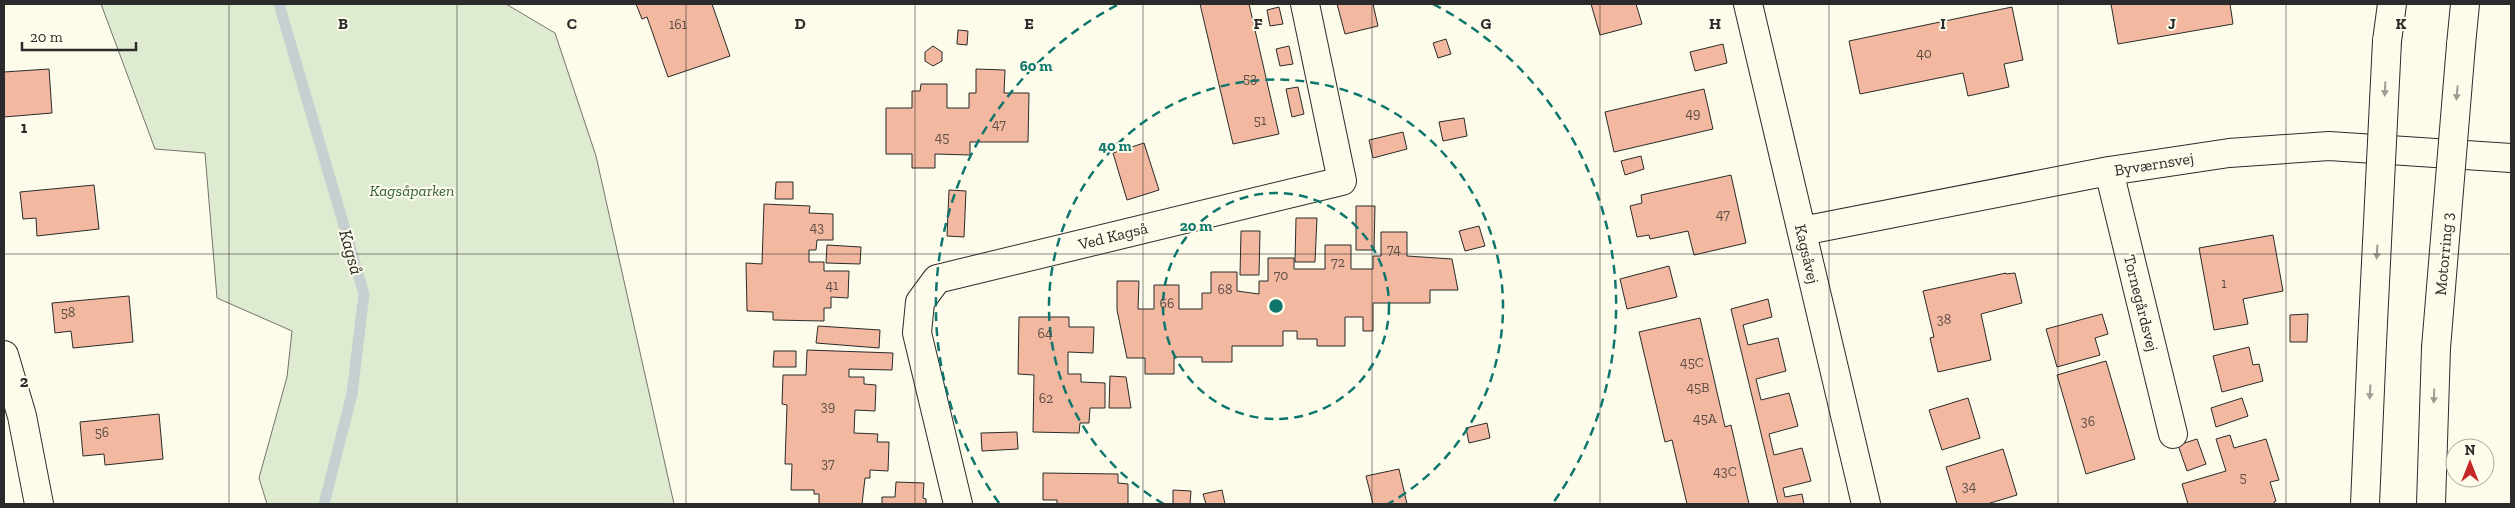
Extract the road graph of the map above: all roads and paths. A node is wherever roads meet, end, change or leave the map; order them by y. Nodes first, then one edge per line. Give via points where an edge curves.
1 (1305, 4) edge
2 (1748, 4) edge
3 (2392, 4) edge
4 (2465, 4) edge
5 (2511, 158) edge
6 (2109, 171) junction
7 (1802, 231) junction
8 (4, 355) edge
9 (13, 418) edge
10 (2174, 434) dead end
11 (39, 504) edge
12 (958, 504) edge
13 (1866, 504) edge
14 (2365, 504) edge
15 (2431, 504) edge

1 - 12 main road, Ved Kagså via 1342,181 937,279 920,302 917,332
2 - 7 main road, Kagsåvej
3 -> 14 main road, bridge via 2387,41
4 -> 15 main road, Motorring 3, bridge via 2436,348
5 - 6 main road, Byværnsvej via 2329,146 2229,152
6 - 7 main road, Byværnsvej
6 - 10 main road, Tornegårdsvej
7 - 13 main road, Kagsåvej
8 - 9 main road
9 - 11 main road

